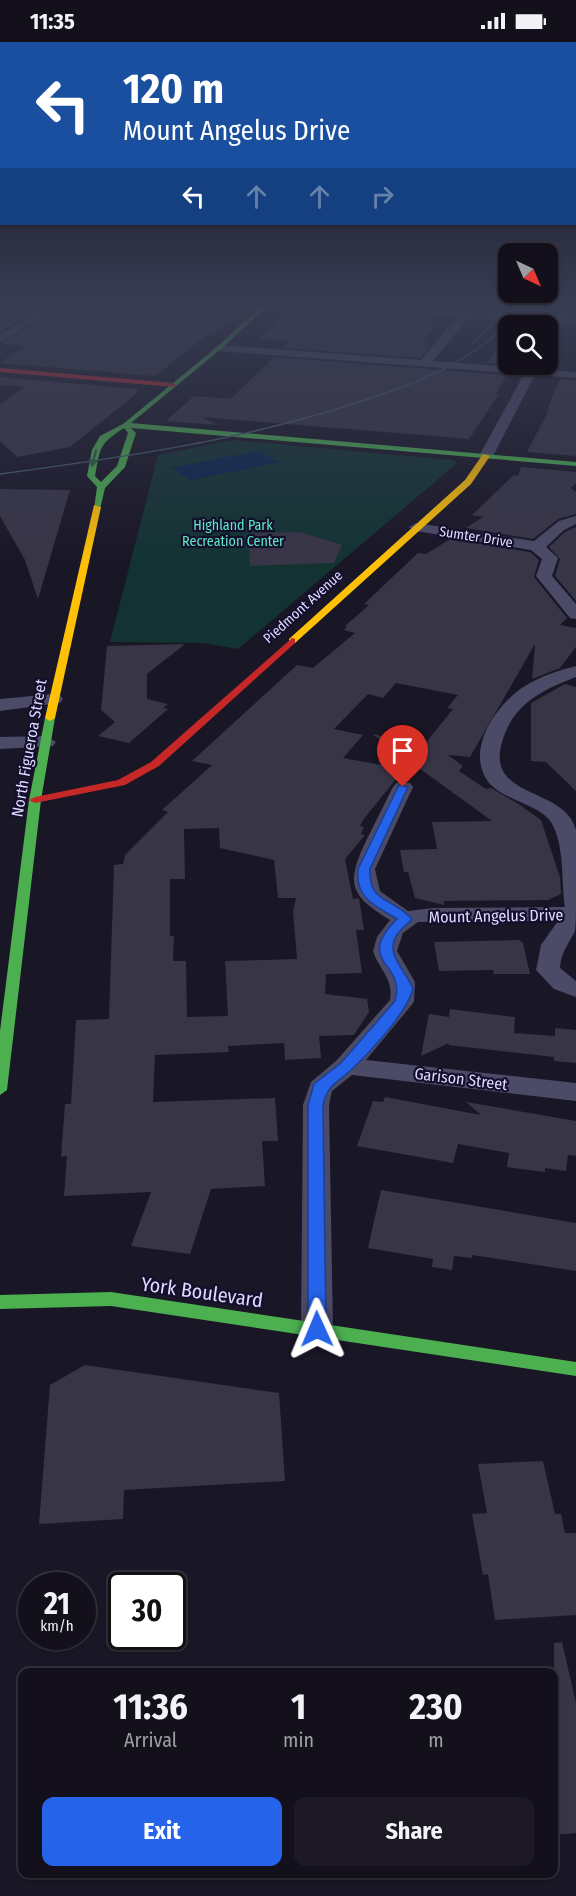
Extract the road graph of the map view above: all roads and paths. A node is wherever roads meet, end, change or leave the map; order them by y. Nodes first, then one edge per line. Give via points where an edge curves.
1 (168, 390) edge
2 (522, 390) edge
3 (125, 425) junction
4 (486, 456) junction
5 (576, 464) edge
6 (101, 487) junction
7 (576, 520) edge
8 (416, 527) junction
9 (536, 546) junction
10 (575, 612) edge
11 (576, 671) edge
12 (54, 699) junction
13 (0, 705) edge
14 (45, 742) junction
15 (0, 743) edge
16 (403, 787) dead end
17 (35, 800) junction
18 (576, 907) edge
19 (576, 915) edge
20 (405, 919) junction
21 (15, 963) junction
22 (576, 990) edge
23 (0, 993) edge
24 (346, 1066) junction
25 (0, 1090) edge
26 (576, 1092) edge
27 (0, 1302) edge
28 (317, 1329) junction
29 (576, 1369) edge

1 - 3 main road, North Figueroa Street
2 - 4 street, Piedmont Avenue
3 - 4 main road
3 - 6 main road via 132,433 126,443 126,456 118,474
3 -> 6 main road, North Figueroa Street via 107,432 96,449 91,476
4 - 5 main road
4 - 8 main road, Piedmont Avenue via 468,482
6 - 12 main road, North Figueroa Street
7 - 9 street via 558,526
8 - 9 street, Sumter Drive
8 - 17 main road, Piedmont Avenue via 155,764 121,783
9 - 10 street via 550,558 544,576
11 - 18 street, Mount Angelus Drive via 536,687 517,700 494,734 489,756 498,779 557,815 564,824
12 - 13 street
12 - 14 main road, North Figueroa Street
14 - 15 street
14 - 17 main road, North Figueroa Street
16 - 20 street via 364,869 363,884 371,897
17 - 21 main road, North Figueroa Street
19 - 20 street, Mount Angelus Drive via 436,915
19 - 22 street via 556,936 548,970
20 - 24 street, Mount Angelus Drive via 385,946 387,957 406,989 402,1002
21 - 23 main road
21 - 25 main road, North Figueroa Street
24 - 26 street, Garison Street
24 - 28 street, Mount Angelus Drive via 320,1088 316,1105
27 - 28 main road, York Boulevard via 111,1299
28 - 29 main road, York Boulevard

